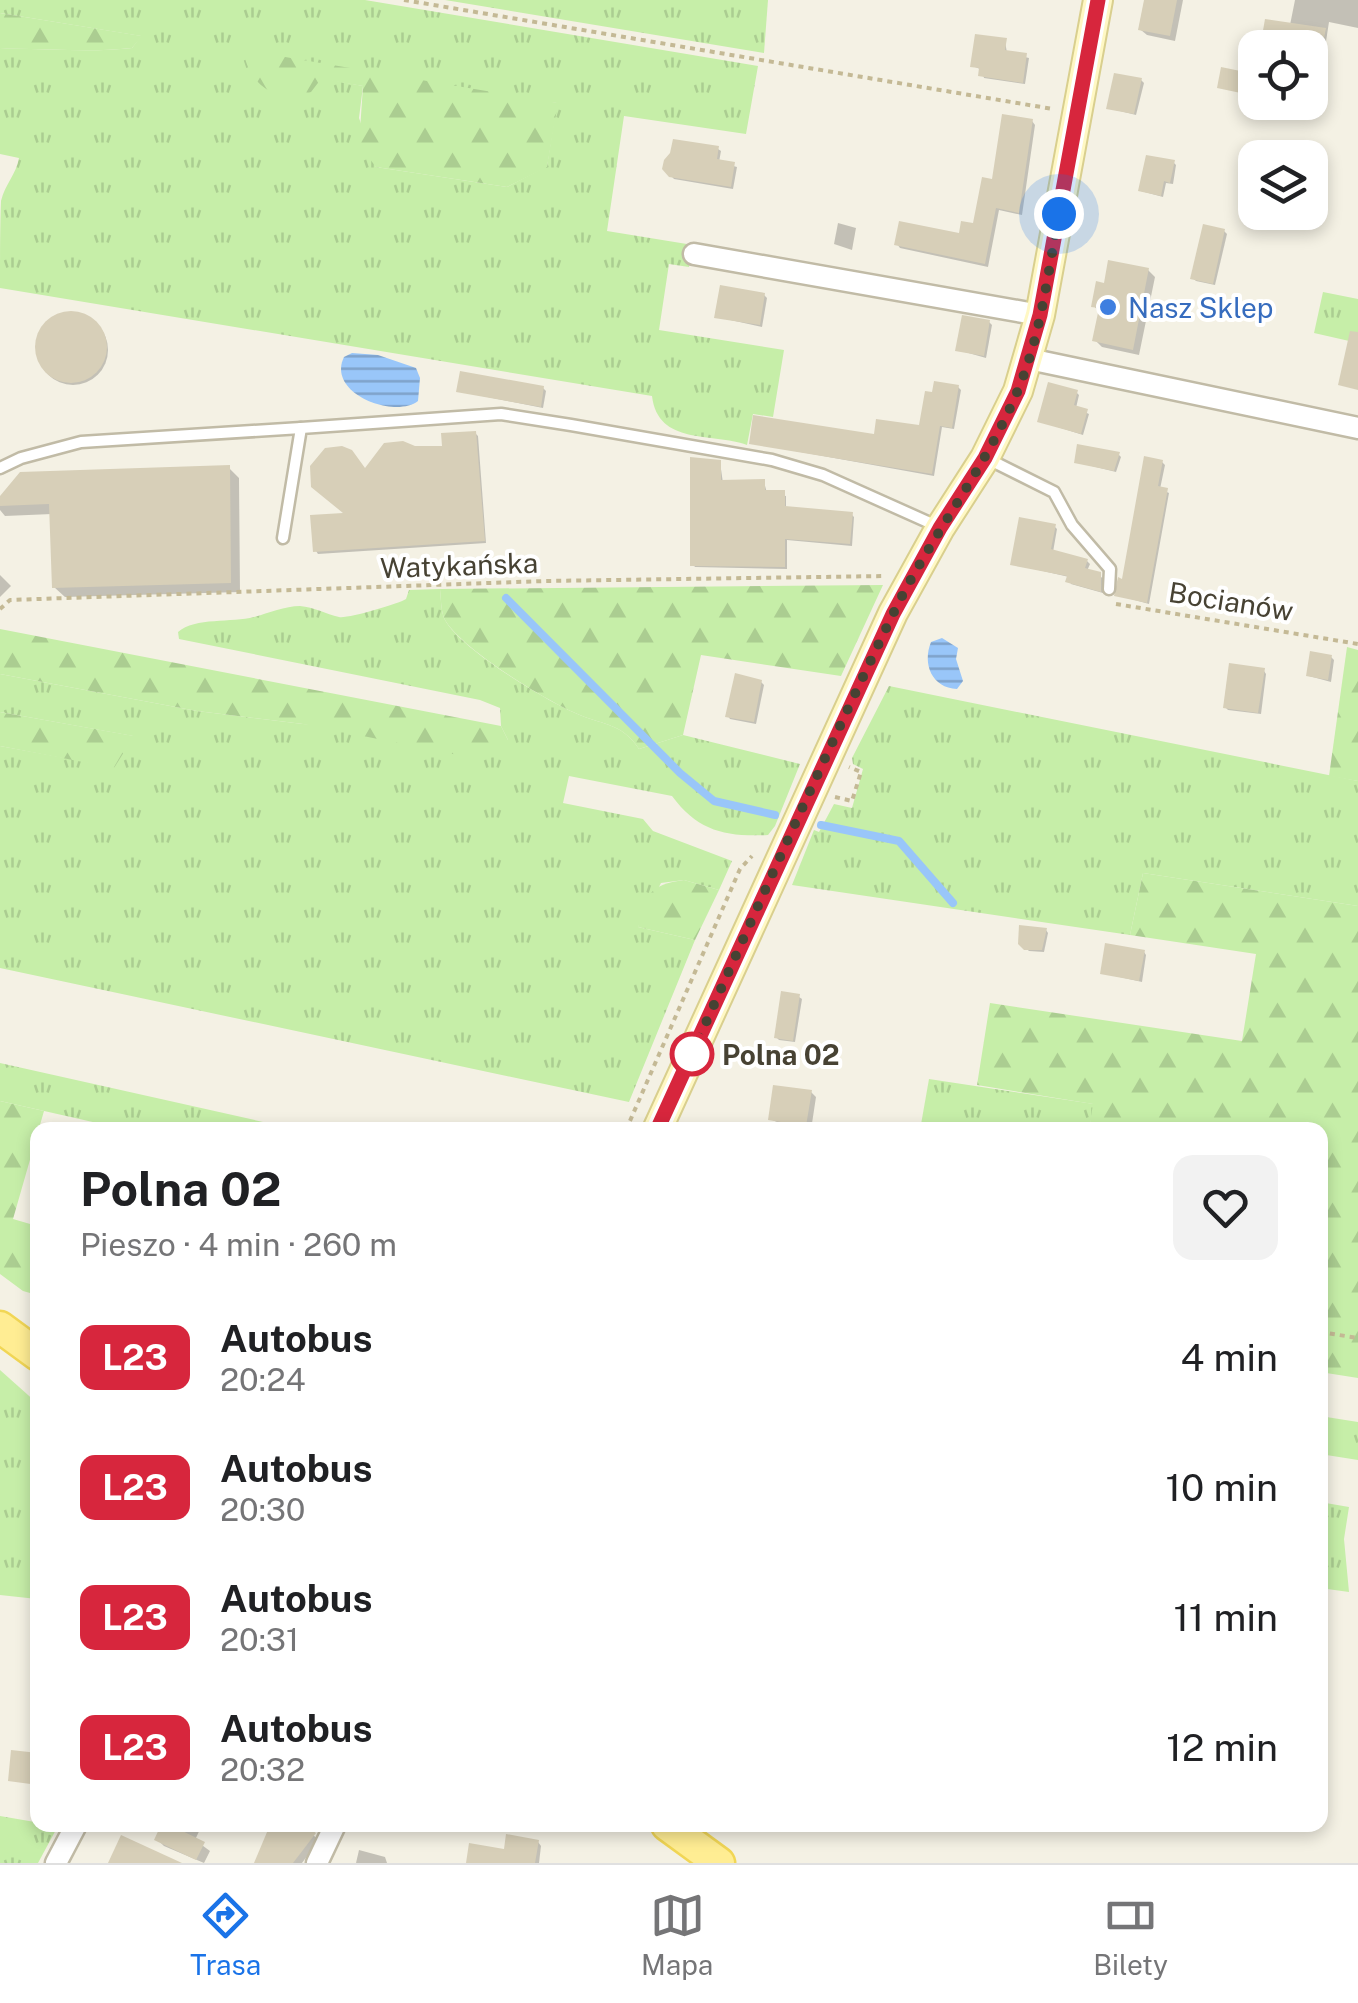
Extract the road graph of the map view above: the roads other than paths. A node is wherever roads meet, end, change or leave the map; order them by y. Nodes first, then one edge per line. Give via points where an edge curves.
1 (1098, 0) edge
2 (694, 254) dead end
3 (1040, 315) junction
4 (1030, 360) junction
5 (300, 428) junction
6 (1358, 428) edge
7 (985, 458) junction
8 (0, 468) edge
9 (940, 528) junction
10 (282, 538) dead end
11 (1109, 589) road end
12 (661, 1122) edge
13 (0, 1327) edge
14 (30, 1349) edge
15 (72, 1832) edge
16 (332, 1832) edge
17 (677, 1832) edge
18 (56, 1863) edge
19 (316, 1863) edge
20 (719, 1863) edge

1 - 3 street
2 - 3 street
3 - 4 street
4 - 6 street
4 - 7 street
5 - 8 lane via 81,442
5 - 9 lane via 501,414 571,424 772,460 824,475
5 - 10 lane
7 - 9 street
7 - 11 lane via 1054,492 1110,569
9 - 12 street via 909,582
13 - 14 main road
15 - 18 street
16 - 19 street
17 - 20 main road

